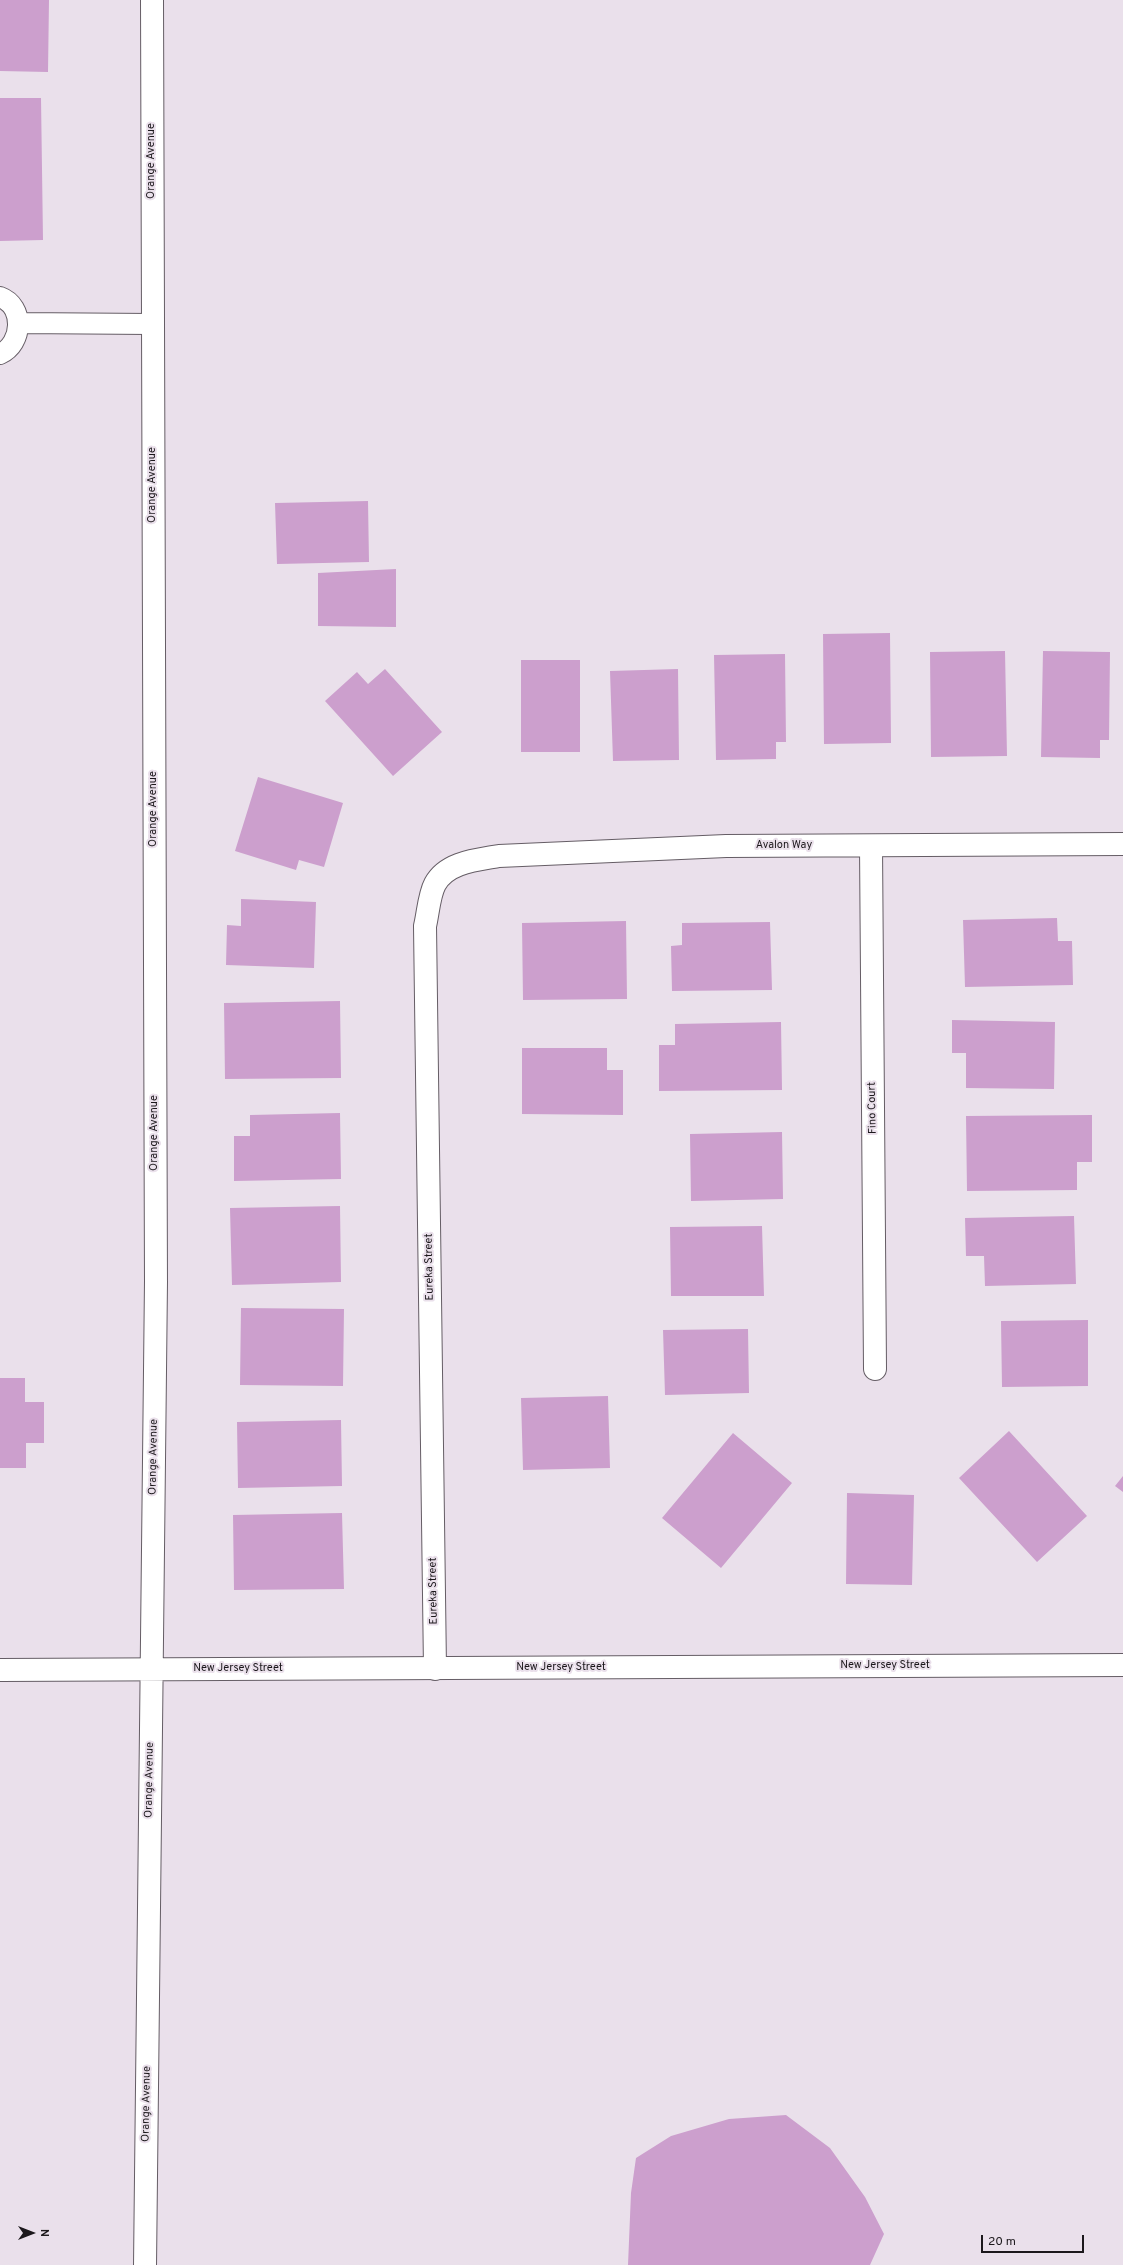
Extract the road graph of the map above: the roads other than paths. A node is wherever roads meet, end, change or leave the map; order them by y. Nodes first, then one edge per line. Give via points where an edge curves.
1 (152, 0) edge
2 (0, 297) edge
3 (18, 323) junction
4 (152, 324) junction
5 (0, 354) edge
6 (1123, 844) edge
7 (871, 846) junction
8 (447, 871) joint
9 (875, 1369) dead end
10 (1123, 1665) edge
11 (151, 1668) junction
12 (435, 1668) junction
13 (0, 1670) edge
14 (145, 2265) edge

1 - 4 street, Orange Avenue
2 - 3 lane via 13,307
3 - 4 lane
3 - 5 lane via 18,332 13,344
4 - 11 street, Orange Avenue via 156,1281
6 - 7 street, Avalon Way
7 - 8 street, Avalon Way via 726,846 499,856 466,862
7 - 9 street, Fino Court
8 - 12 street, Eureka Street via 435,884 425,926
10 - 12 street, New Jersey Street
11 - 12 street, New Jersey Street
11 - 13 street, New Jersey Street
11 - 14 street, Orange Avenue

